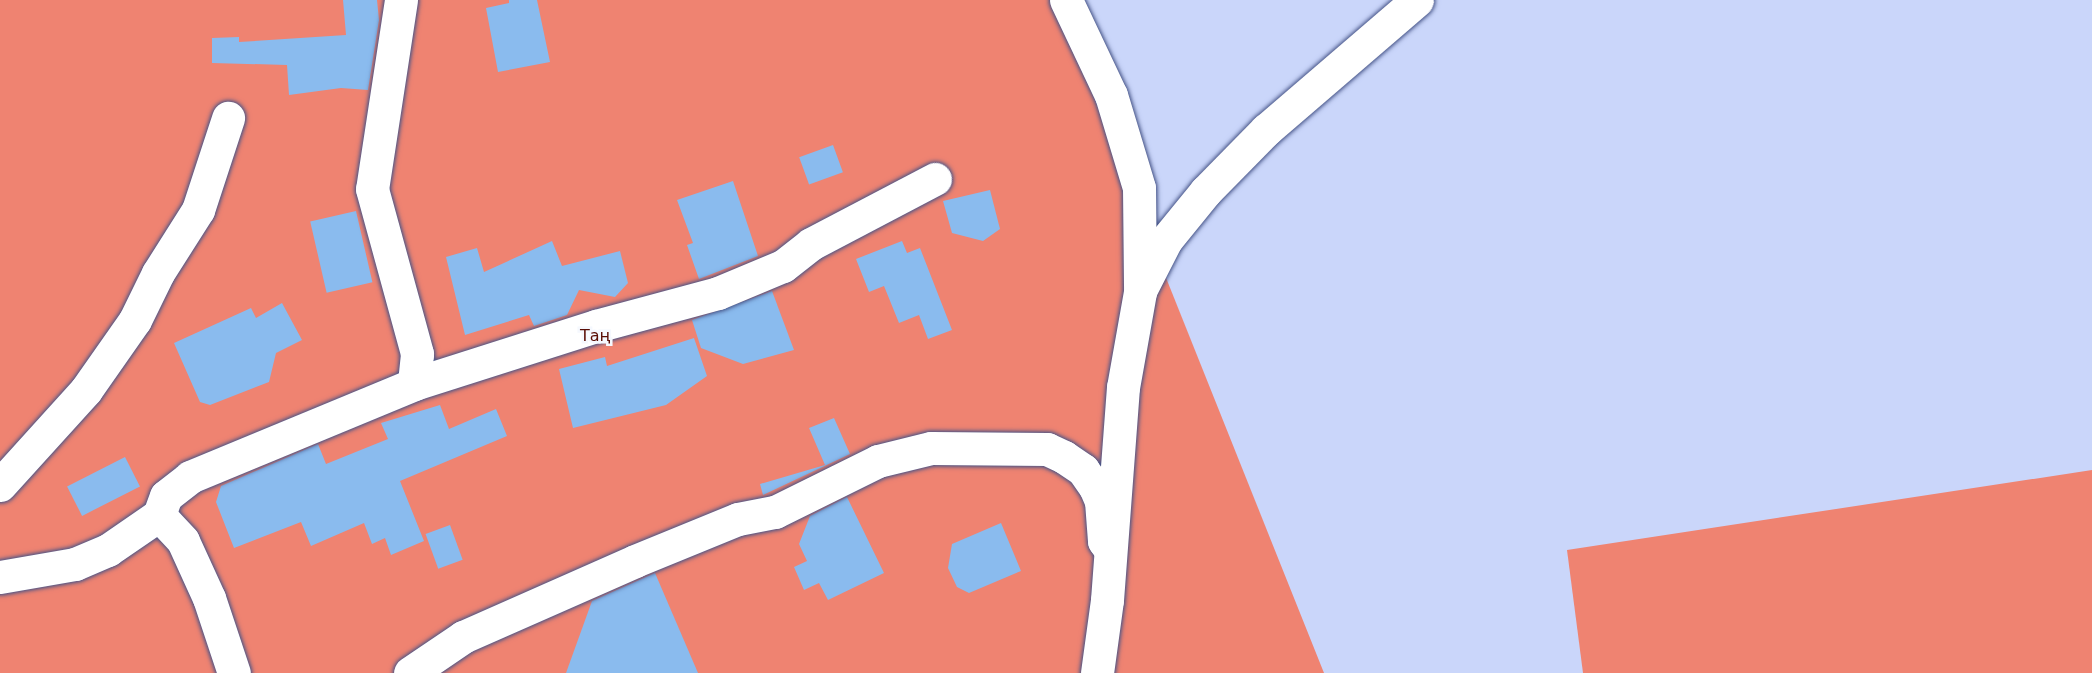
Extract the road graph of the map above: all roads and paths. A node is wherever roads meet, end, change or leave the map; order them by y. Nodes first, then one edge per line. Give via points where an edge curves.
1 (401, 0) edge
2 (1066, 0) edge
3 (1417, 0) edge
4 (1385, 15) edge
5 (228, 118) dead end
6 (935, 179) dead end
7 (1140, 292) junction
8 (414, 384) junction
9 (0, 486) edge
10 (159, 514) junction
11 (1109, 548) junction
12 (0, 577) edge
13 (234, 673) edge
14 (410, 673) edge
15 (1097, 673) edge

1 - 8 street via 372,189 417,354
2 - 7 street via 1111,95 1139,188
3 - 4 street
4 - 7 street via 1206,191 1166,240
5 - 9 street via 198,210 158,273 135,320 86,390
6 - 8 street via 811,244 783,266 718,293 596,326
7 - 11 street via 1123,387
8 - 10 street via 190,477 166,496
10 - 12 street via 108,550 75,564
10 - 13 street via 183,542 209,598
11 - 14 street via 1104,541 1101,501 1095,487 1083,470 1064,457 1047,449 931,448 878,461 775,512 738,519 624,566 463,637
11 - 15 street

